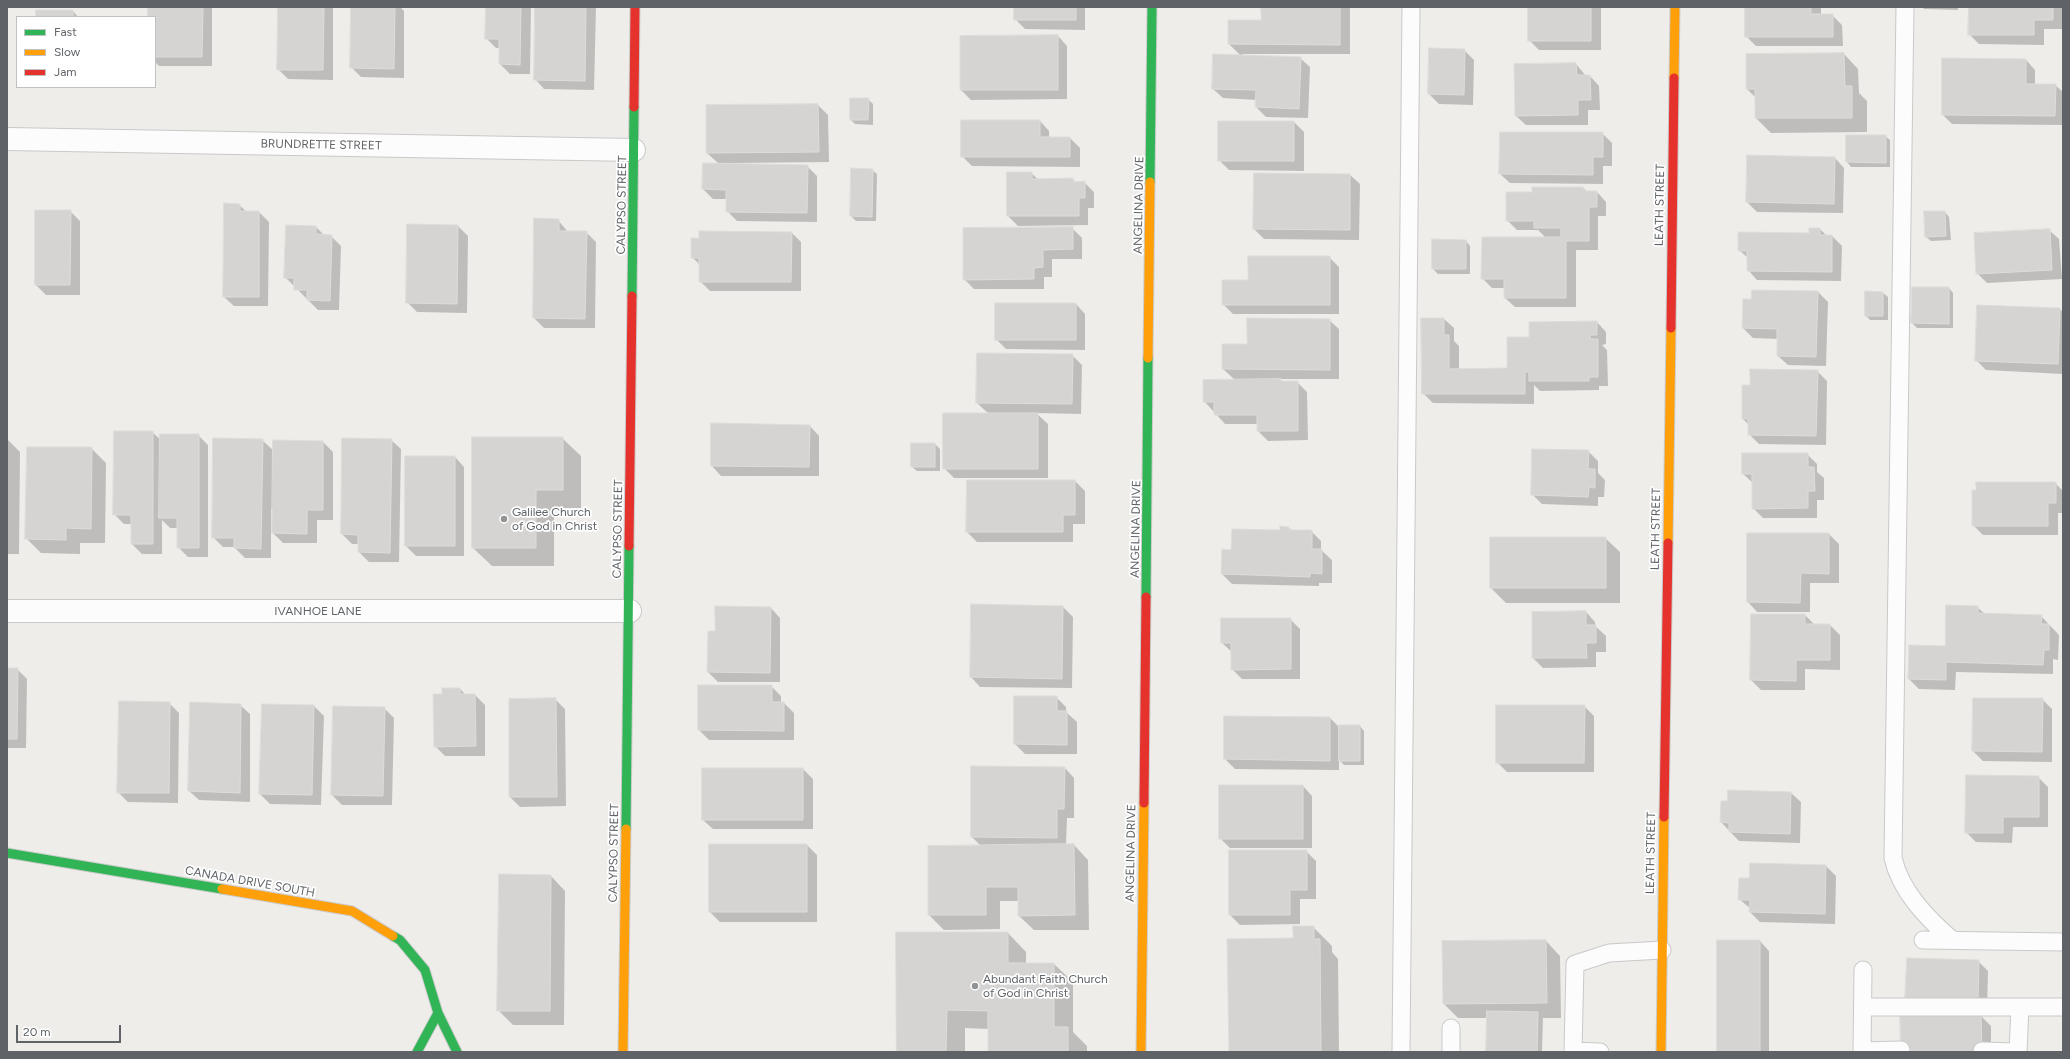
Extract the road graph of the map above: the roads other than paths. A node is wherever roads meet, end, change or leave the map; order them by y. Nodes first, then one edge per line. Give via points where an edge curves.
1 (636, 7) edge
2 (1152, 7) edge
3 (1411, 7) edge
4 (1675, 7) edge
5 (1905, 7) edge
6 (7, 139) edge
7 (634, 150) junction
8 (7, 610) edge
9 (630, 611) junction
10 (7, 853) edge
11 (1923, 940) dead end
12 (1952, 940) junction
13 (2063, 942) edge
14 (1662, 950) junction
15 (1863, 970) dead end
16 (1863, 1007) junction
17 (2020, 1007) junction
18 (2063, 1007) edge
19 (438, 1013) junction
20 (1452, 1028) dead end
21 (1901, 1050) dead end
22 (1862, 1051) edge
23 (1982, 1051) edge
24 (417, 1052) edge
25 (457, 1052) edge
26 (624, 1052) edge
27 (1141, 1052) edge
28 (1401, 1052) edge
29 (1451, 1052) edge
30 (1573, 1052) edge
31 (1600, 1052) edge
32 (1661, 1052) edge
33 (2015, 1052) edge
34 (2018, 1052) edge

1 - 7 street, CALYPSO STREET
2 - 27 street, ANGELINA DRIVE
3 - 28 lane
4 - 14 street, LEATH STREET
5 - 12 lane via 1893,858 1897,875 1912,898
6 - 7 street, BRUNDRETTE STREET
7 - 9 street, CALYPSO STREET
8 - 9 street, IVANHOE LANE
9 - 26 street, CALYPSO STREET
10 - 19 street, CANADA DRIVE SOUTH via 352,912 400,940 425,970
11 - 12 lane
12 - 13 lane
14 - 30 lane via 1609,953 1575,964
14 - 32 street, LEATH STREET
15 - 16 lane
16 - 17 lane
16 - 22 lane
17 - 18 lane
17 - 34 lane
19 - 24 street
19 - 25 street, CANADA DRIVE SOUTH
20 - 29 lane
21 - 22 lane
23 - 33 lane
30 - 31 lane

